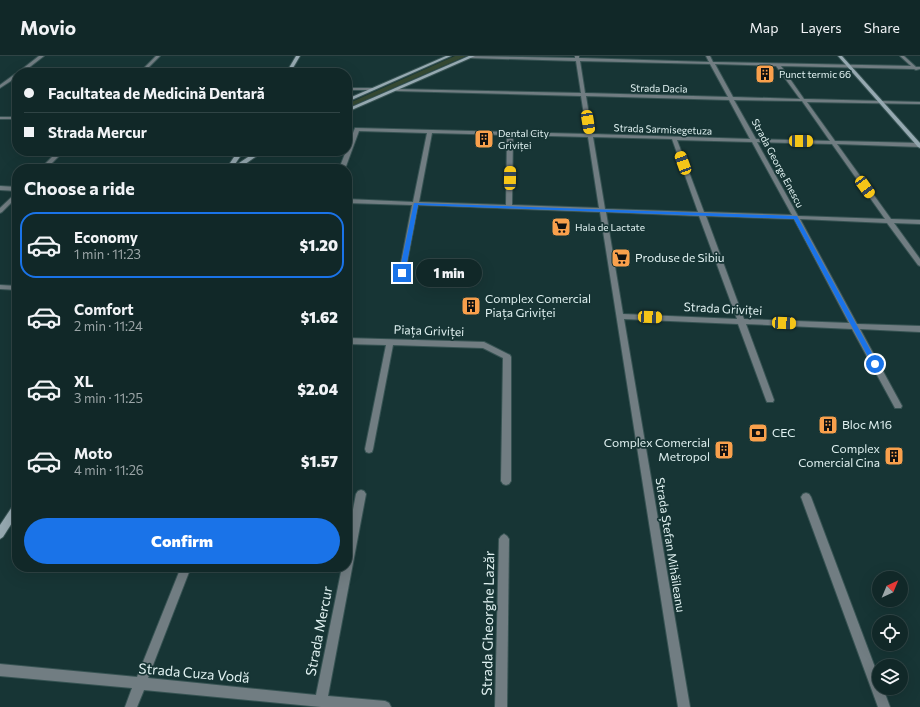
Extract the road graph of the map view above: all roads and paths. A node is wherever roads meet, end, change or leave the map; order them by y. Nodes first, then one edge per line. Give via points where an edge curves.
1 (42, 56) edge
2 (158, 56) edge
3 (298, 56) edge
4 (449, 56) edge
5 (708, 56) edge
6 (840, 56) edge
7 (902, 56) edge
8 (472, 57) edge
9 (577, 58) edge
10 (712, 63) junction
11 (778, 65) junction
12 (849, 67) junction
13 (26, 68) edge
14 (146, 68) edge
15 (291, 68) edge
16 (918, 68) edge
17 (920, 72) edge
18 (12, 78) edge
19 (0, 87) edge
20 (352, 89) edge
21 (373, 89) junction
22 (397, 90) junction
23 (583, 95) junction
24 (731, 98) junction
25 (352, 99) edge
26 (803, 100) junction
27 (881, 102) junction
28 (920, 103) edge
29 (352, 109) edge
30 (0, 118) edge
31 (12, 118) edge
32 (430, 131) junction
33 (510, 134) junction
34 (590, 136) junction
35 (674, 138) junction
36 (754, 140) junction
37 (352, 142) edge
38 (833, 142) junction
39 (920, 145) edge
40 (56, 156) edge
41 (246, 156) edge
42 (253, 156) edge
43 (48, 164) edge
44 (237, 164) edge
45 (239, 164) edge
46 (0, 188) edge
47 (12, 189) edge
48 (12, 199) edge
49 (352, 201) edge
50 (416, 204) junction
51 (509, 207) junction
52 (602, 210) junction
53 (0, 211) edge
54 (702, 214) junction
55 (796, 218) junction
56 (889, 221) junction
57 (920, 222) edge
58 (920, 264) edge
59 (402, 273) dead end
60 (0, 287) edge
61 (12, 288) edge
62 (620, 316) junction
63 (741, 321) junction
64 (855, 326) junction
65 (920, 329) edge
66 (352, 341) edge
67 (390, 342) junction
68 (770, 400) dead end
69 (898, 406) dead end
70 (369, 449) dead end
71 (506, 481) dead end
72 (361, 494) dead end
73 (806, 497) dead end
74 (12, 515) edge
75 (0, 534) edge
76 (504, 539) dead end
77 (352, 540) edge
78 (184, 572) edge
79 (346, 572) edge
80 (0, 670) edge
81 (141, 684) junction
82 (321, 701) junction
83 (131, 707) edge
84 (385, 707) edge
85 (501, 707) edge
86 (684, 707) edge
87 (884, 707) edge

1 - 13 street
2 - 14 street
3 - 15 main road
4 - 21 main road
5 - 10 street, Strada George Enescu
6 - 12 main road
7 - 16 street
8 - 9 street
8 - 22 main road
9 - 10 street
9 - 23 street, Strada Ștefan Mihăileanu
10 - 11 street
10 - 24 street, Strada George Enescu
11 - 12 street
11 - 26 street
12 - 16 street
12 - 27 main road
16 - 17 street
18 - 19 street
20 - 21 street
21 - 25 main road
22 - 23 street, Strada Dacia
22 - 29 main road
23 - 24 street, Strada Dacia
23 - 34 street, Strada Ștefan Mihăileanu
24 - 26 street, Strada Dacia
24 - 36 street, Strada George Enescu
26 - 27 street, Strada Dacia
26 - 38 street
27 - 28 street, Strada Dacia
27 - 39 main road
30 - 31 street
32 - 33 street, Strada Sarmisegetuza
32 - 37 street, Strada Sarmisegetuza via 357,129
32 - 50 street
33 - 34 street, Strada Sarmisegetuza
33 - 51 street
34 - 35 street, Strada Sarmisegetuza
34 - 52 street, Strada Ștefan Mihăileanu
35 - 36 street, Strada Sarmisegetuza
35 - 54 street
36 - 38 street, Strada Sarmisegetuza
36 - 55 street, Strada George Enescu
38 - 39 street, Strada Sarmisegetuza
38 - 56 street
40 - 43 street
41 - 44 main road
42 - 45 main road
46 - 47 street
48 - 53 street
49 - 50 street
50 - 51 street
50 - 59 street
51 - 52 street
52 - 54 street
52 - 62 street, Strada Ștefan Mihăileanu
54 - 55 street
54 - 63 street
55 - 56 street
55 - 64 street, Strada George Enescu
56 - 57 street
56 - 58 street
60 - 61 street
62 - 63 street, Strada Griviței
62 - 86 street, Strada Ștefan Mihăileanu
63 - 64 street, Strada Griviței
63 - 68 street
64 - 65 street, Strada Griviței
64 - 69 street, Strada George Enescu
66 - 67 street, Piața Griviței
67 - 70 street
67 - 71 street, Piața Griviței via 484,345 507,357
72 - 77 street, Strada Mercur
73 - 87 street
74 - 75 main road
76 - 85 street, Strada Gheorghe Lazăr
78 - 81 street
79 - 82 street, Strada Mercur
80 - 81 street, Strada Cuza Vodă
81 - 82 street, Strada Cuza Vodă
81 - 83 street
82 - 84 street, Strada Cuza Vodă

